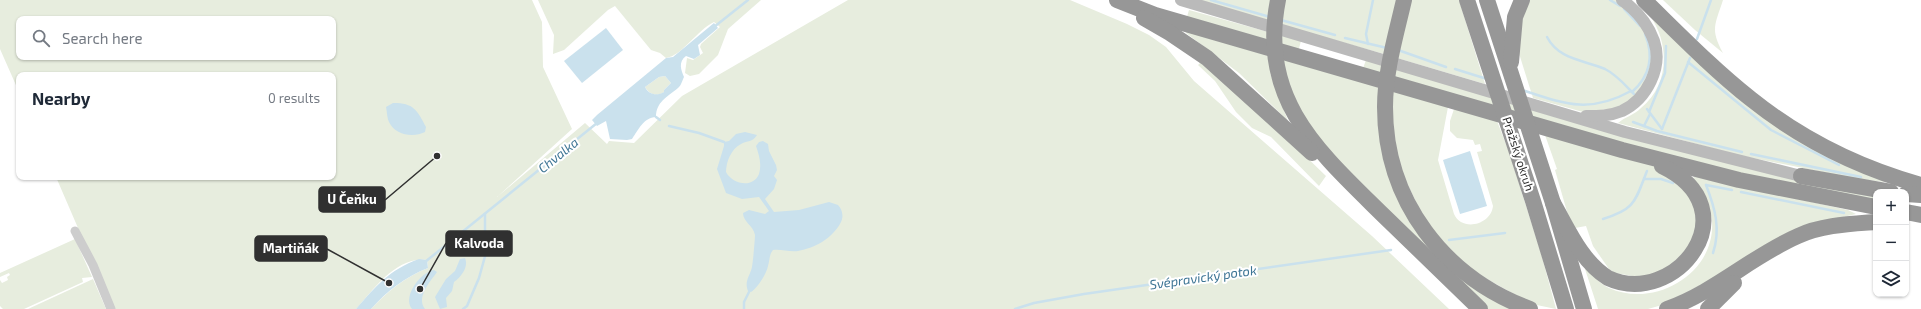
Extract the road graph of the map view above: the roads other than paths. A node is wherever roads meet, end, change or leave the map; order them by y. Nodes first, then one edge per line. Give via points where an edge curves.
1 (1114, 0) edge
2 (1117, 0) edge
3 (1181, 0) edge
4 (1278, 0) edge
5 (1404, 0) edge
6 (1467, 0) edge
7 (1487, 0) edge
8 (1522, 0) edge
9 (1622, 0) edge
10 (1644, 0) edge
11 (1509, 64) junction
12 (1551, 110) junction
13 (1622, 150) junction
14 (1801, 176) joint
15 (1921, 185) edge
16 (1874, 189) edge
17 (1359, 191) junction
18 (1909, 194) edge
19 (1921, 195) edge
20 (1552, 203) junction
21 (1873, 206) edge
22 (1909, 213) edge
23 (1921, 215) edge
24 (1909, 221) edge
25 (1921, 221) edge
26 (1873, 222) edge
27 (1855, 224) junction
28 (74, 231) dead end
29 (1564, 305) edge
30 (1583, 306) edge
31 (111, 309) edge
32 (1480, 309) edge
33 (1530, 309) edge
34 (1667, 309) edge
35 (1708, 309) edge

1 - 17 highway via 1208,58 1307,149
2 - 13 highway via 1156,15
3 - 12 main road
4 - 17 highway via 1274,40 1276,59 1281,83 1291,108 1307,134
5 - 33 highway via 1387,79 1385,108 1388,141 1395,170 1406,198 1427,233 1446,256 1468,276 1493,293
6 - 29 highway, Pražský okruh via 1519,155
7 - 11 highway, Pražský okruh
8 - 11 highway via 1515,17
9 - 12 main road via 1639,15 1654,41 1656,64 1647,88 1633,104 1610,115 1586,116
10 - 15 highway via 1728,80 1780,120 1847,158
11 - 20 highway, Pražský okruh
12 - 14 main road via 1666,143
13 - 20 highway via 1676,174 1688,184 1697,197 1703,217 1702,236 1694,258 1678,274 1663,282 1641,288 1614,282 1602,274 1582,253
13 - 21 highway via 1739,180
14 - 16 highway
17 - 32 highway
18 - 19 highway
20 - 30 highway, Pražský okruh
22 - 23 highway
24 - 25 highway
26 - 27 highway
27 - 34 highway via 1799,235 1776,246 1700,294
27 - 35 highway via 1812,237 1773,255 1739,278
28 - 31 street via 93,265

